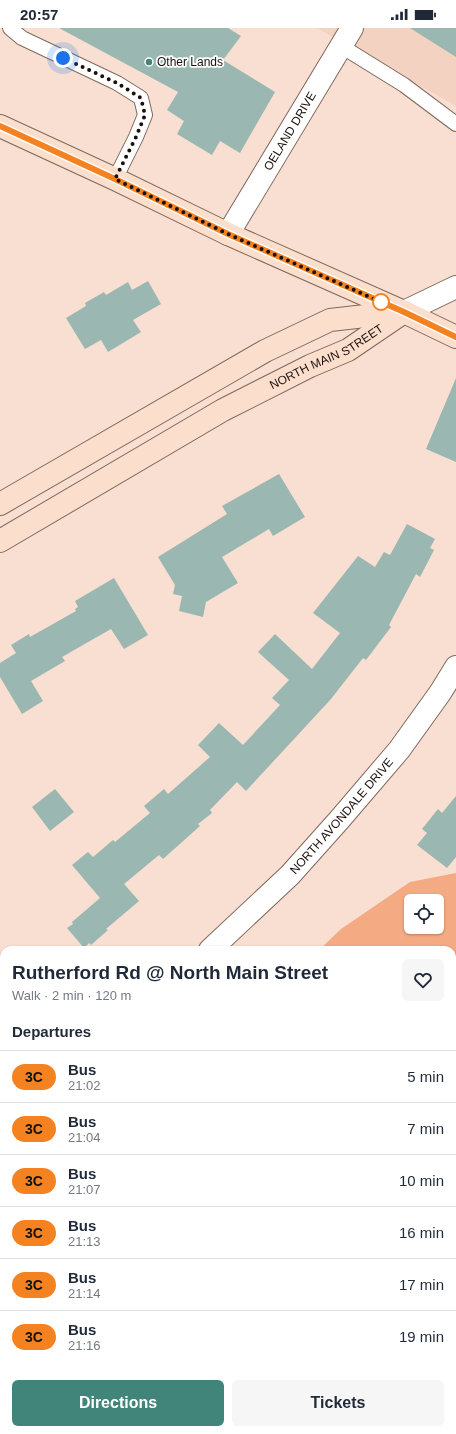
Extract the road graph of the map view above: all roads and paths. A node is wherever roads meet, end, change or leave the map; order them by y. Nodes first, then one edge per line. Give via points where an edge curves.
1 (10, 28) edge
2 (347, 37) edge
3 (456, 124) edge
4 (0, 126) edge
5 (115, 179) junction
6 (228, 234) junction
7 (456, 287) edge
8 (404, 312) junction
9 (456, 337) edge
10 (0, 504) edge
11 (0, 541) edge
12 (456, 667) edge
13 (214, 946) edge

1 - 5 lane via 22,38 117,83 141,98 145,115
2 - 3 lane
2 - 6 street, OELAND DRIVE
4 - 5 street
5 - 6 street
6 - 8 street
7 - 8 street
8 - 9 street
8 - 10 street, NORTH MAIN STREET via 330,320 265,351
8 - 11 street, NORTH MAIN STREET via 348,350 310,366 223,410
12 - 13 street, NORTH AVONDALE DRIVE via 399,750 340,819 290,875

